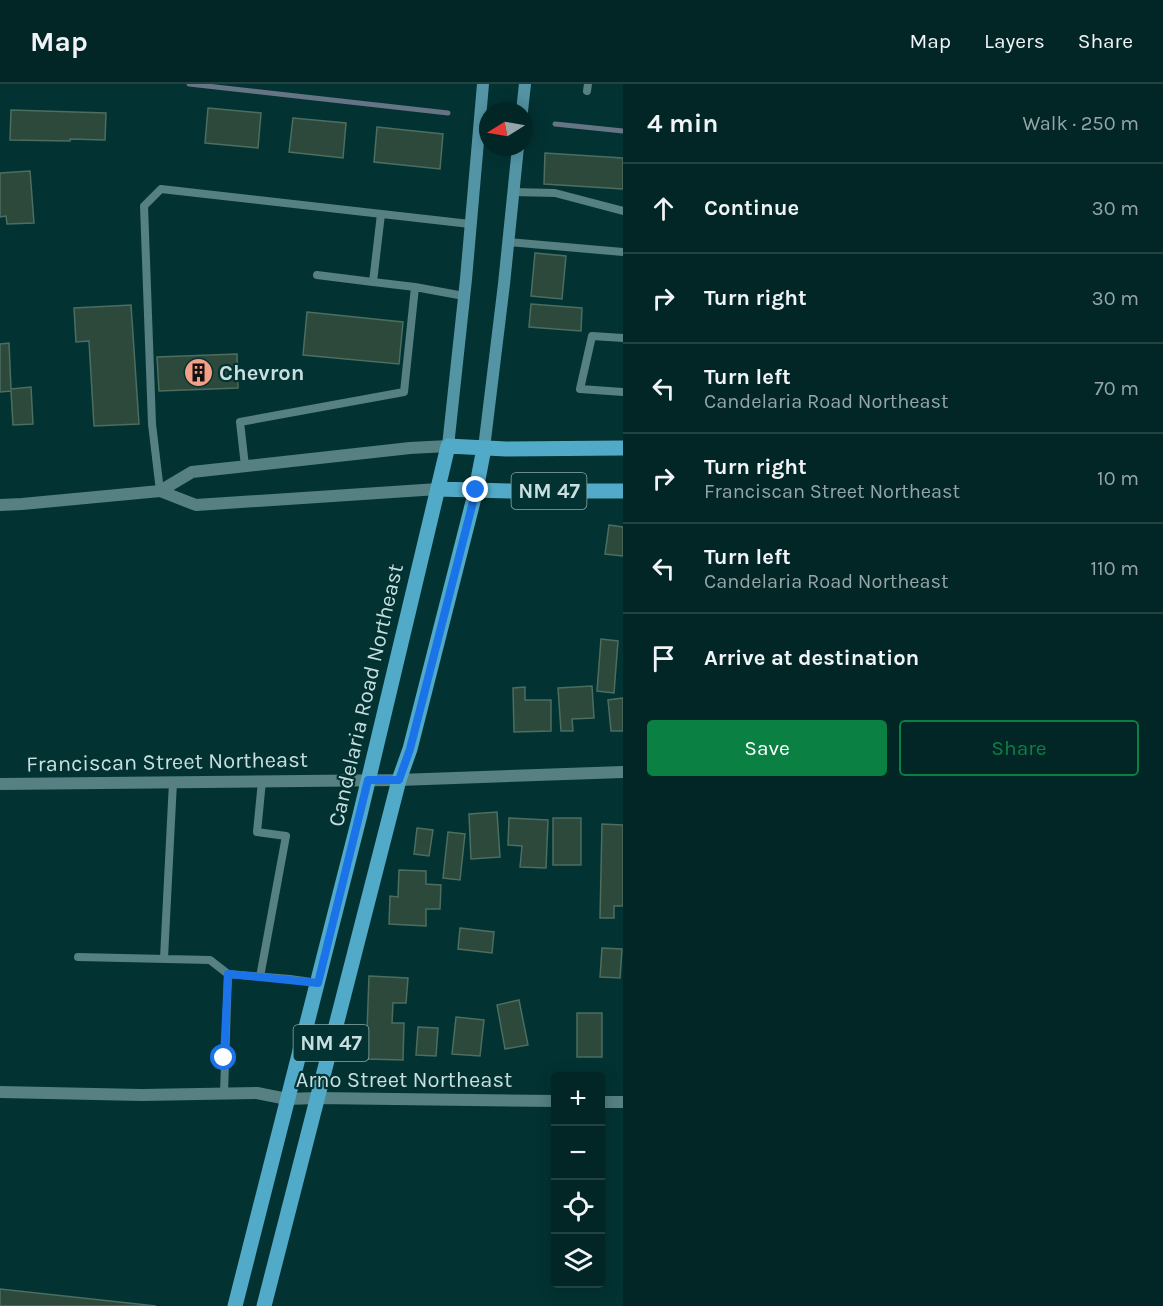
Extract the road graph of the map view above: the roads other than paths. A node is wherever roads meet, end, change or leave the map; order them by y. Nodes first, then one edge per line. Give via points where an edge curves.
1 (483, 84) edge
2 (525, 84) edge
3 (523, 102) edge
4 (517, 156) edge
5 (513, 192) junction
6 (623, 211) edge
7 (381, 214) junction
8 (470, 224) junction
9 (508, 242) junction
10 (623, 252) edge
11 (317, 275) dead end
12 (373, 282) junction
13 (415, 287) junction
14 (464, 296) junction
15 (623, 338) edge
16 (623, 392) edge
17 (448, 446) junction
18 (484, 448) junction
19 (623, 448) edge
20 (245, 466) junction
21 (438, 489) junction
22 (476, 490) junction
23 (160, 491) junction
24 (623, 491) edge
25 (0, 505) edge
26 (623, 772) edge
27 (368, 780) junction
28 (399, 780) junction
29 (173, 782) junction
30 (262, 782) junction
31 (0, 784) edge
32 (78, 957) dead end
33 (164, 958) junction
34 (228, 974) junction
35 (260, 977) junction
36 (318, 983) junction
37 (0, 1092) edge
38 (224, 1094) junction
39 (317, 1098) junction
40 (288, 1099) junction
41 (551, 1101) edge
42 (605, 1102) edge
43 (623, 1102) edge
44 (235, 1306) edge
45 (264, 1306) edge

1 - 8 main road, Candelaria Road Northeast
2 - 3 main road
4 - 5 main road
5 - 6 lane via 555,193
5 - 9 main road
7 - 8 lane
7 - 12 lane
7 - 23 lane via 160,189 144,206 152,424
8 - 14 main road, Candelaria Road Northeast
9 - 10 lane
9 - 18 main road
11 - 12 lane
12 - 13 lane
13 - 14 lane
13 - 20 lane via 404,392 240,422
14 - 17 main road, Candelaria Road Northeast
15 - 16 lane via 592,336 580,389
17 - 18 main road, NM 47
17 - 20 street
17 - 21 main road, Candelaria Road Northeast / NM 47
18 - 19 main road, NM 47
18 - 22 main road, NM 47
20 - 23 street via 192,471
21 - 22 main road, NM 47
21 - 23 street via 196,506
21 - 27 main road, Candelaria Road Northeast / NM 47
22 - 24 main road, NM 47
22 - 28 main road, NM 47
23 - 25 street
26 - 28 street, Franciscan Street Northeast
27 - 28 street, Franciscan Street Northeast
27 - 30 street, Franciscan Street Northeast
27 - 36 main road, Candelaria Road Northeast / NM 47
28 - 39 main road, NM 47
29 - 30 street, Franciscan Street Northeast
29 - 31 street, Franciscan Street Northeast
29 - 33 lane
30 - 35 lane via 257,832 286,836
32 - 33 lane
33 - 34 lane via 210,960
34 - 35 lane
34 - 38 lane
35 - 36 lane
36 - 40 main road, Candelaria Road Northeast / NM 47
37 - 38 street, Arno Street Northeast
38 - 40 street, Arno Street Northeast
39 - 40 street, Arno Street Northeast
39 - 41 street, Arno Street Northeast
39 - 45 main road, NM 47
40 - 44 main road, Candelaria Road Northeast / NM 47
42 - 43 street

